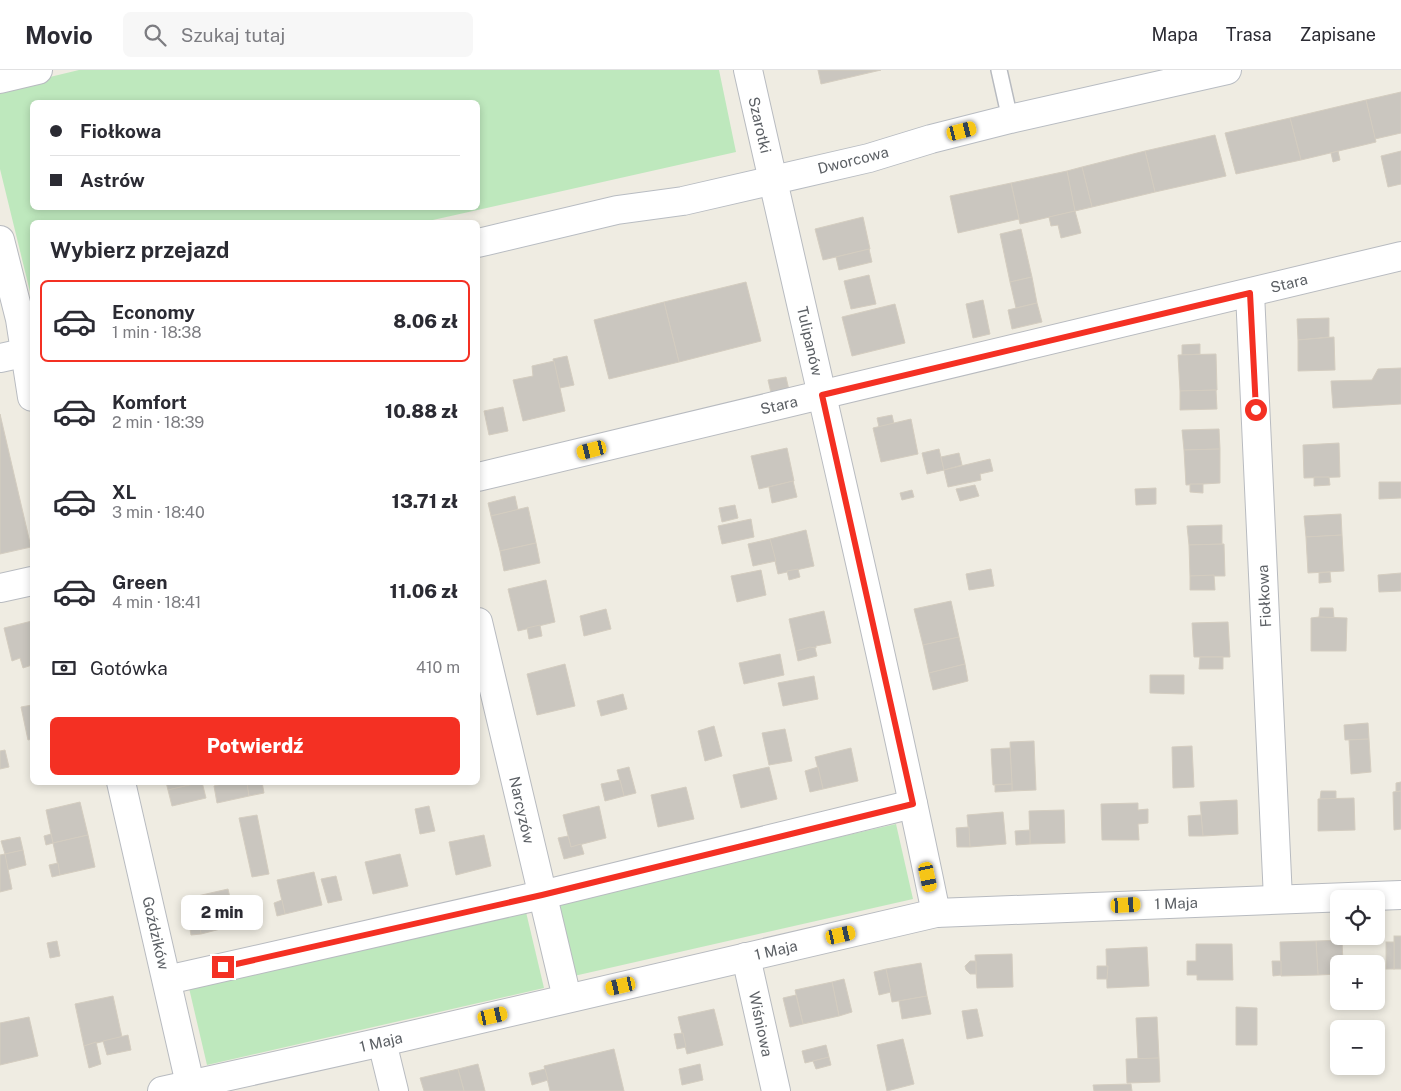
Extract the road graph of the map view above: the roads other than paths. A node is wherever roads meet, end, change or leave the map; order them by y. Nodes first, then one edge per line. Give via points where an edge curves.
1 (38, 70) edge
2 (748, 70) edge
3 (999, 70) edge
4 (1227, 70) edge
5 (0, 79) edge
6 (1010, 119) junction
7 (773, 180) junction
8 (0, 240) edge
9 (480, 243) edge
10 (1401, 256) edge
11 (1250, 293) junction
12 (19, 354) edge
13 (30, 390) edge
14 (822, 395) junction
15 (480, 477) edge
16 (30, 581) edge
17 (0, 588) edge
18 (480, 631) edge
19 (122, 785) edge
20 (913, 804) junction
21 (542, 895) junction
22 (1401, 895) edge
23 (1278, 899) junction
24 (936, 913) junction
25 (746, 956) junction
26 (167, 980) junction
27 (567, 998) junction
28 (382, 1042) junction
29 (190, 1084) junction
30 (162, 1091) edge
31 (394, 1091) edge
32 (776, 1091) edge

1 - 5 street
2 - 7 street, Szarotki
3 - 6 lane
4 - 6 street, Dworcowa
6 - 7 street, Dworcowa via 869,158
7 - 9 street, Dworcowa via 683,201 617,210
7 - 14 street, Tulipanów
8 - 12 street via 20,320
10 - 11 street, Stara
11 - 14 street, Stara
11 - 23 street, Fiołkowa
12 - 13 street
14 - 15 street, Stara
14 - 20 street, Tulipanów
16 - 17 street
18 - 21 street, Narcyzów
19 - 26 street, Goździków
20 - 21 street
20 - 24 street, Tulipanów
21 - 26 street
21 - 27 street, Narcyzów
22 - 23 street, 1 Maja
23 - 24 street, 1 Maja
24 - 25 street, 1 Maja
25 - 27 street, 1 Maja
25 - 32 street, Wiśniowa
26 - 29 street, Goździków
27 - 28 street, 1 Maja
28 - 29 street, 1 Maja
28 - 31 street
29 - 30 street, 1 Maja

